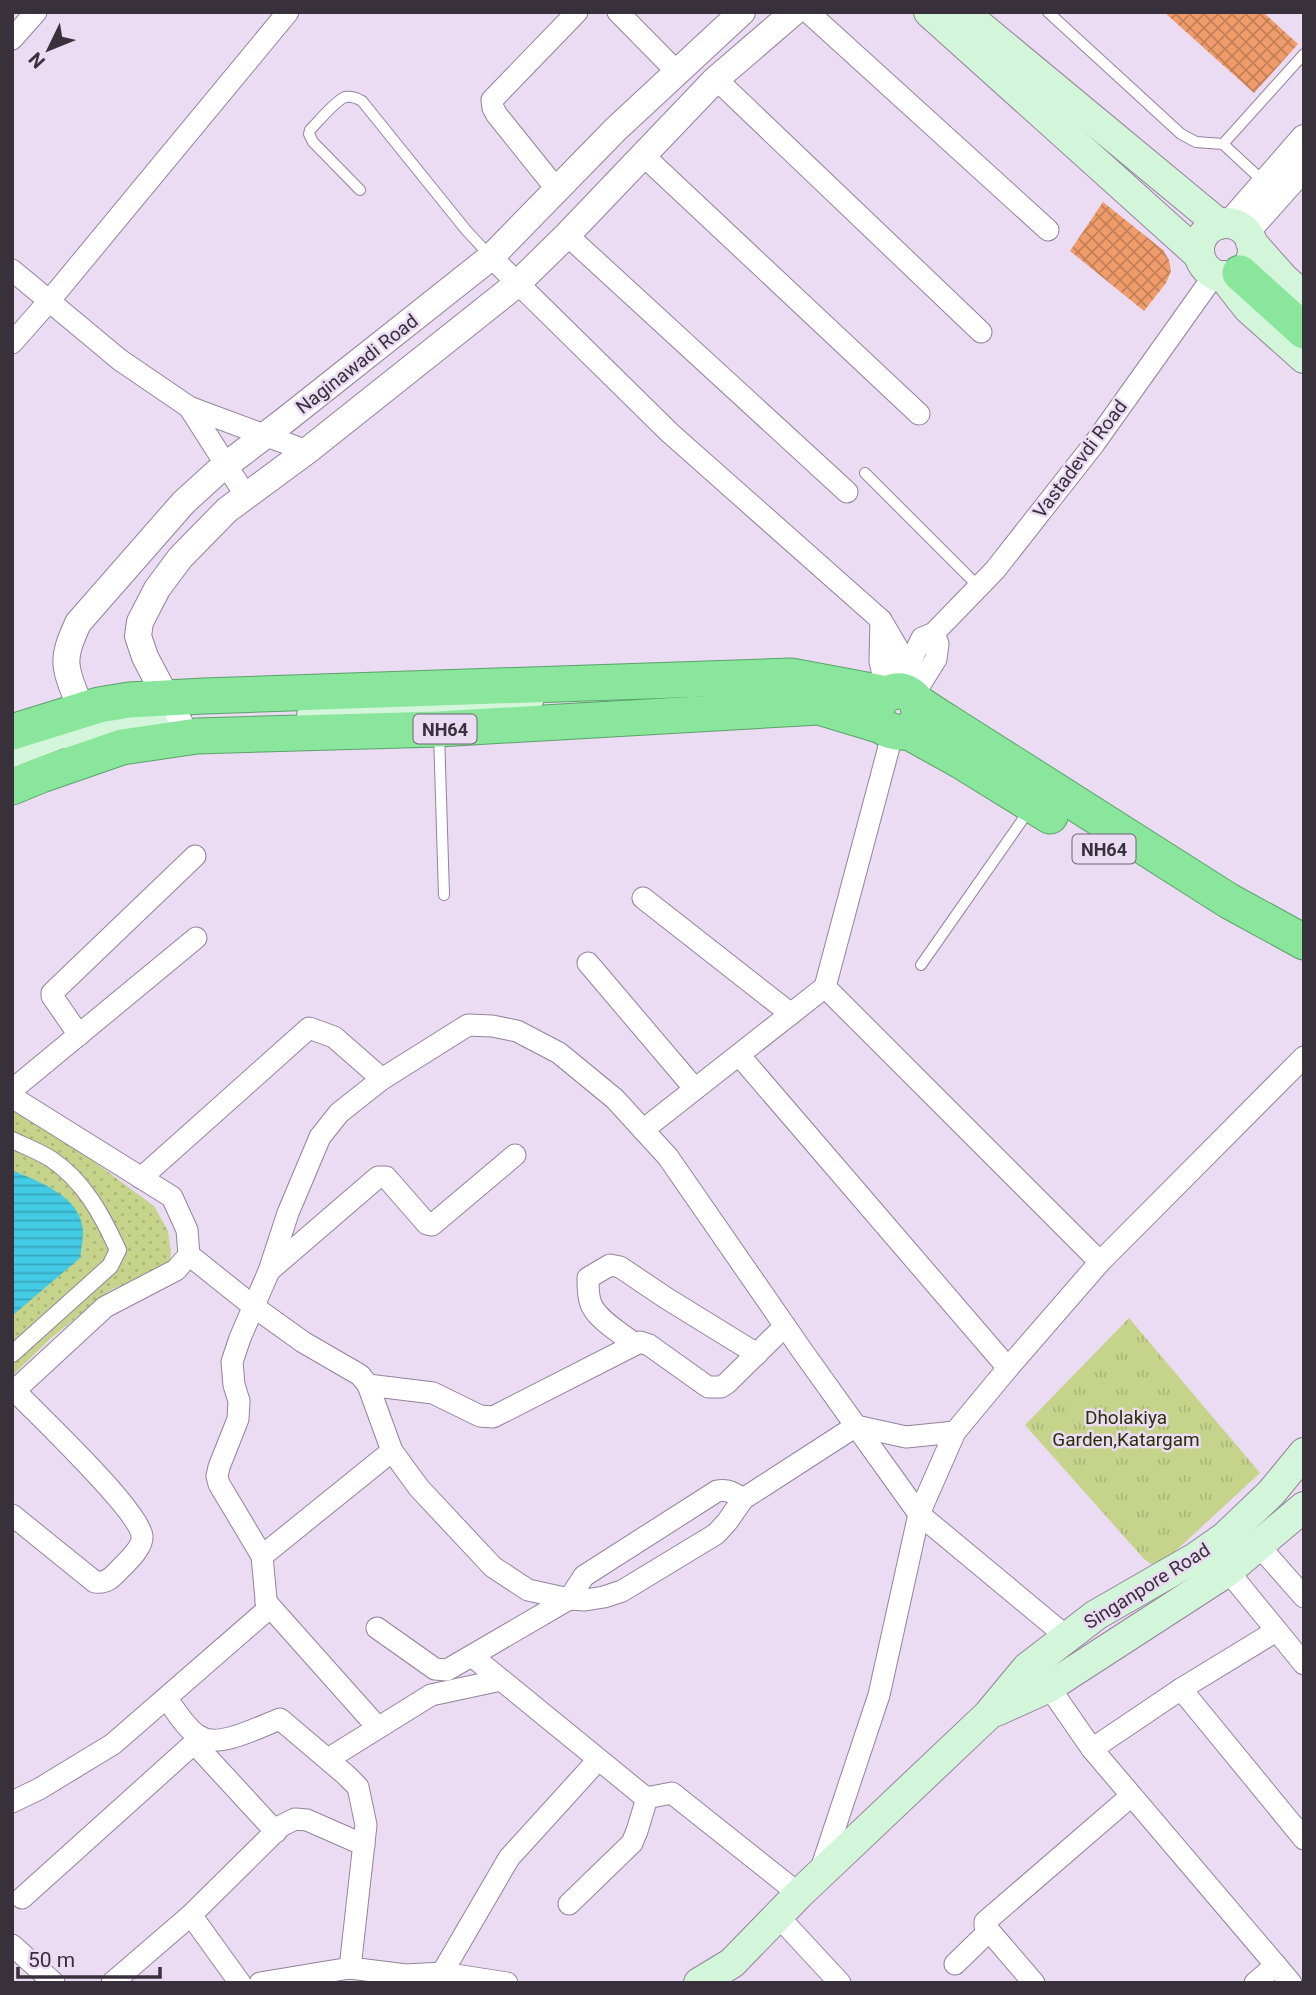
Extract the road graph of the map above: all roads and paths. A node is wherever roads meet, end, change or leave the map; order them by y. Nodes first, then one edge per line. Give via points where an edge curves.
1 (36, 12) edge
2 (288, 12) edge
3 (577, 12) edge
4 (618, 12) edge
5 (742, 12) edge
6 (794, 12) edge
7 (808, 12) edge
8 (929, 12) edge
9 (963, 12) edge
10 (1048, 12) edge
11 (12, 38) edge
12 (1304, 54) edge
13 (678, 73) junction
14 (716, 79) junction
15 (1304, 138) edge
16 (1223, 144) junction
17 (644, 156) junction
18 (1304, 167) edge
19 (1265, 183) junction
20 (360, 190) dead end
21 (558, 191) junction
22 (1048, 230) dead end
23 (568, 236) junction
24 (1228, 250) junction
25 (492, 257) junction
26 (12, 270) edge
27 (517, 284) junction
28 (1304, 297) edge
29 (50, 300) junction
30 (1304, 331) edge
31 (981, 332) dead end
32 (12, 343) edge
33 (1304, 358) edge
34 (189, 407) junction
35 (919, 414) dead end
36 (265, 435) junction
37 (307, 451) junction
38 (225, 466) junction
39 (864, 473) dead end
40 (848, 492) dead end
41 (246, 496) junction
42 (979, 587) junction
43 (825, 695) junction
44 (899, 710) junction
45 (178, 719) junction
46 (438, 729) junction
47 (12, 732) edge
48 (91, 733) junction
49 (12, 752) edge
50 (12, 767) edge
51 (12, 787) edge
52 (1033, 805) junction
53 (195, 856) dead end
54 (444, 895) dead end
55 (643, 898) dead end
56 (197, 938) dead end
57 (1304, 942) edge
58 (588, 963) dead end
59 (1304, 964) edge
60 (921, 965) dead end
61 (825, 987) junction
62 (791, 1014) junction
63 (79, 1035) junction
64 (739, 1055) junction
65 (1304, 1057) edge
66 (382, 1079) junction
67 (695, 1089) junction
68 (12, 1090) edge
69 (12, 1097) edge
70 (643, 1129) junction
71 (12, 1140) edge
72 (515, 1155) dead end
73 (141, 1178) junction
74 (189, 1255) junction
75 (1100, 1262) junction
76 (269, 1271) junction
77 (253, 1306) junction
78 (785, 1326) junction
79 (635, 1344) junction
80 (12, 1354) edge
81 (757, 1354) junction
82 (1008, 1367) junction
83 (368, 1385) junction
84 (13, 1392) edge
85 (856, 1426) junction
86 (955, 1432) junction
87 (392, 1451) junction
88 (1304, 1453) edge
89 (743, 1499) junction
90 (1304, 1507) edge
91 (919, 1514) junction
92 (12, 1515) edge
93 (1259, 1546) junction
94 (262, 1556) junction
95 (1228, 1571) junction
96 (1304, 1597) edge
97 (569, 1599) junction
98 (266, 1602) junction
99 (377, 1628) dead end
100 (1276, 1631) junction
101 (1067, 1637) junction
102 (472, 1656) junction
103 (1304, 1664) edge
104 (501, 1680) junction
105 (1049, 1687) junction
106 (1181, 1689) junction
107 (167, 1699) junction
108 (988, 1715) junction
109 (372, 1721) dead end
110 (197, 1740) junction
111 (1092, 1749) junction
112 (328, 1759) junction
113 (598, 1759) junction
114 (1131, 1796) junction
115 (647, 1798) junction
116 (12, 1802) edge
117 (275, 1832) junction
118 (1304, 1839) edge
119 (364, 1845) junction
120 (809, 1884) junction
121 (22, 1898) dead end
122 (569, 1904) dead end
123 (191, 1915) junction
124 (777, 1915) junction
125 (989, 1931) junction
126 (12, 1945) edge
127 (955, 1964) dead end
128 (1276, 1965) junction
129 (350, 1968) junction
130 (442, 1973) junction
131 (728, 1973) edge
132 (401, 1979) edge
133 (54, 1983) edge
134 (112, 1983) edge
135 (240, 1983) edge
136 (260, 1983) edge
137 (507, 1983) edge
138 (699, 1983) edge
139 (840, 1983) edge
140 (1034, 1983) edge
141 (1255, 1983) edge
142 (1291, 1983) edge

1 - 11 street
2 - 29 street
3 - 21 street via 492,100 497,115
4 - 13 street
5 - 13 street, Naginawadi Road
6 - 14 street, Naginawadi Road
7 - 22 street
8 - 24 main road
9 - 24 main road
10 - 16 lane via 1181,134 1196,142
12 - 16 lane
13 - 21 street, Naginawadi Road via 616,129
14 - 17 street, Naginawadi Road
14 - 31 street
15 - 19 street, Vastadevdi Road
16 - 19 lane
17 - 23 street, Naginawadi Road
17 - 35 street
18 - 24 street, Vastadevdi Road
19 - 24 street, Vastadevdi Road
20 - 25 lane via 309,134 346,97 362,101
21 - 25 street, Naginawadi Road
23 - 27 street, Naginawadi Road
23 - 40 street
24 - 28 main road via 1284,279
24 - 30 highway via 1266,296
24 - 33 main road via 1248,308
24 - 42 street, Vastadevdi Road via 1094,444
25 - 27 street
25 - 36 street, Naginawadi Road
26 - 29 street
27 - 37 street, Naginawadi Road
27 - 44 street via 670,433 881,620 880,661
29 - 32 street
29 - 34 street via 120,360
34 - 36 street
34 - 38 street
36 - 37 street
36 - 38 street, Naginawadi Road
37 - 41 street, Naginawadi Road
38 - 41 street
38 - 48 street, Naginawadi Road via 184,502 78,623 66,667
39 - 42 lane
41 - 45 street, Naginawadi Road via 180,558 140,622 138,636 145,657
42 - 44 street, Vastadevdi Road via 915,648
43 - 44 highway, NH64
43 - 45 main road via 793,688 500,699 486,708
43 - 45 highway, NH64 via 791,676
43 - 46 highway, NH64
44 - 52 highway, NH64 via 961,761
44 - 57 highway, NH64
44 - 61 street, Vastadevdi Road
45 - 46 highway, NH64
45 - 48 highway, NH64 via 122,747
45 - 48 highway, NH64 via 129,700 99,705
46 - 54 lane
47 - 48 highway, NH64
48 - 49 main road via 61,733
48 - 50 main road
48 - 51 highway, NH64
52 - 59 highway, NH64 via 1236,930
52 - 60 lane
53 - 63 street via 52,993
55 - 62 street
56 - 63 street
58 - 67 street
61 - 62 street
61 - 75 street
62 - 64 street
63 - 68 street
64 - 67 street
64 - 82 street
65 - 75 street
66 - 70 street via 468,1025 492,1026 517,1031 559,1053
66 - 73 street via 334,1037 309,1028
66 - 76 street via 339,1113 320,1136
67 - 70 street
69 - 73 street
70 - 78 street
71 - 80 street via 50,1159 77,1180 118,1250 110,1266
72 - 76 street via 432,1225 386,1177 377,1177
73 - 74 street via 172,1197 187,1230
74 - 77 street
74 - 84 street via 176,1270 105,1307
75 - 82 street
76 - 77 street
77 - 83 street via 360,1375
77 - 94 street via 232,1362 238,1419 217,1476
78 - 81 street
78 - 85 street
79 - 81 street via 649,1345 714,1388 727,1383
79 - 81 street via 601,1318 589,1300 588,1278 610,1265
79 - 83 street via 493,1417 480,1416 433,1393
82 - 86 street
83 - 87 street
84 - 92 street via 114,1493 138,1525 141,1545 112,1577 95,1582
85 - 86 street via 906,1437
85 - 89 street
85 - 91 street
86 - 91 street
87 - 94 street
87 - 97 street via 419,1488 493,1567 528,1590
88 - 101 main road, Singanpore Road via 1225,1537
89 - 97 street via 716,1534 622,1591
89 - 97 street via 717,1491 584,1576
90 - 93 main road, Singanpore Road
91 - 101 street
91 - 120 street via 878,1695
93 - 95 main road, Singanpore Road
93 - 96 street
94 - 98 street
95 - 100 street
95 - 105 main road, Singanpore Road
97 - 102 street
98 - 107 street via 267,1610
98 - 109 street
99 - 102 street via 441,1670
100 - 103 street
100 - 106 street
101 - 108 main road, Singanpore Road via 1027,1668
102 - 104 street
104 - 112 street via 431,1695
104 - 113 street
105 - 108 main road, Singanpore Road
105 - 111 street
106 - 111 street
106 - 118 street
107 - 110 street
107 - 116 street via 113,1744
108 - 120 main road, Singanpore Road
110 - 112 street via 217,1741 280,1719
110 - 117 street
110 - 121 street
111 - 114 street
112 - 119 street via 358,1787 366,1825
113 - 115 street
113 - 130 street via 509,1858
114 - 125 street via 987,1920 984,1924
114 - 128 street
115 - 120 street via 672,1793
115 - 122 street via 632,1843
117 - 119 street via 295,1819 307,1819
117 - 123 street
119 - 129 street
120 - 124 main road, Singanpore Road
123 - 134 street
123 - 135 street
124 - 131 main road, Singanpore Road
124 - 139 street
125 - 127 street
125 - 140 street
126 - 133 street
128 - 141 street
128 - 142 street
129 - 132 street
129 - 136 street
130 - 132 street
130 - 137 street
131 - 138 main road, Singanpore Road

